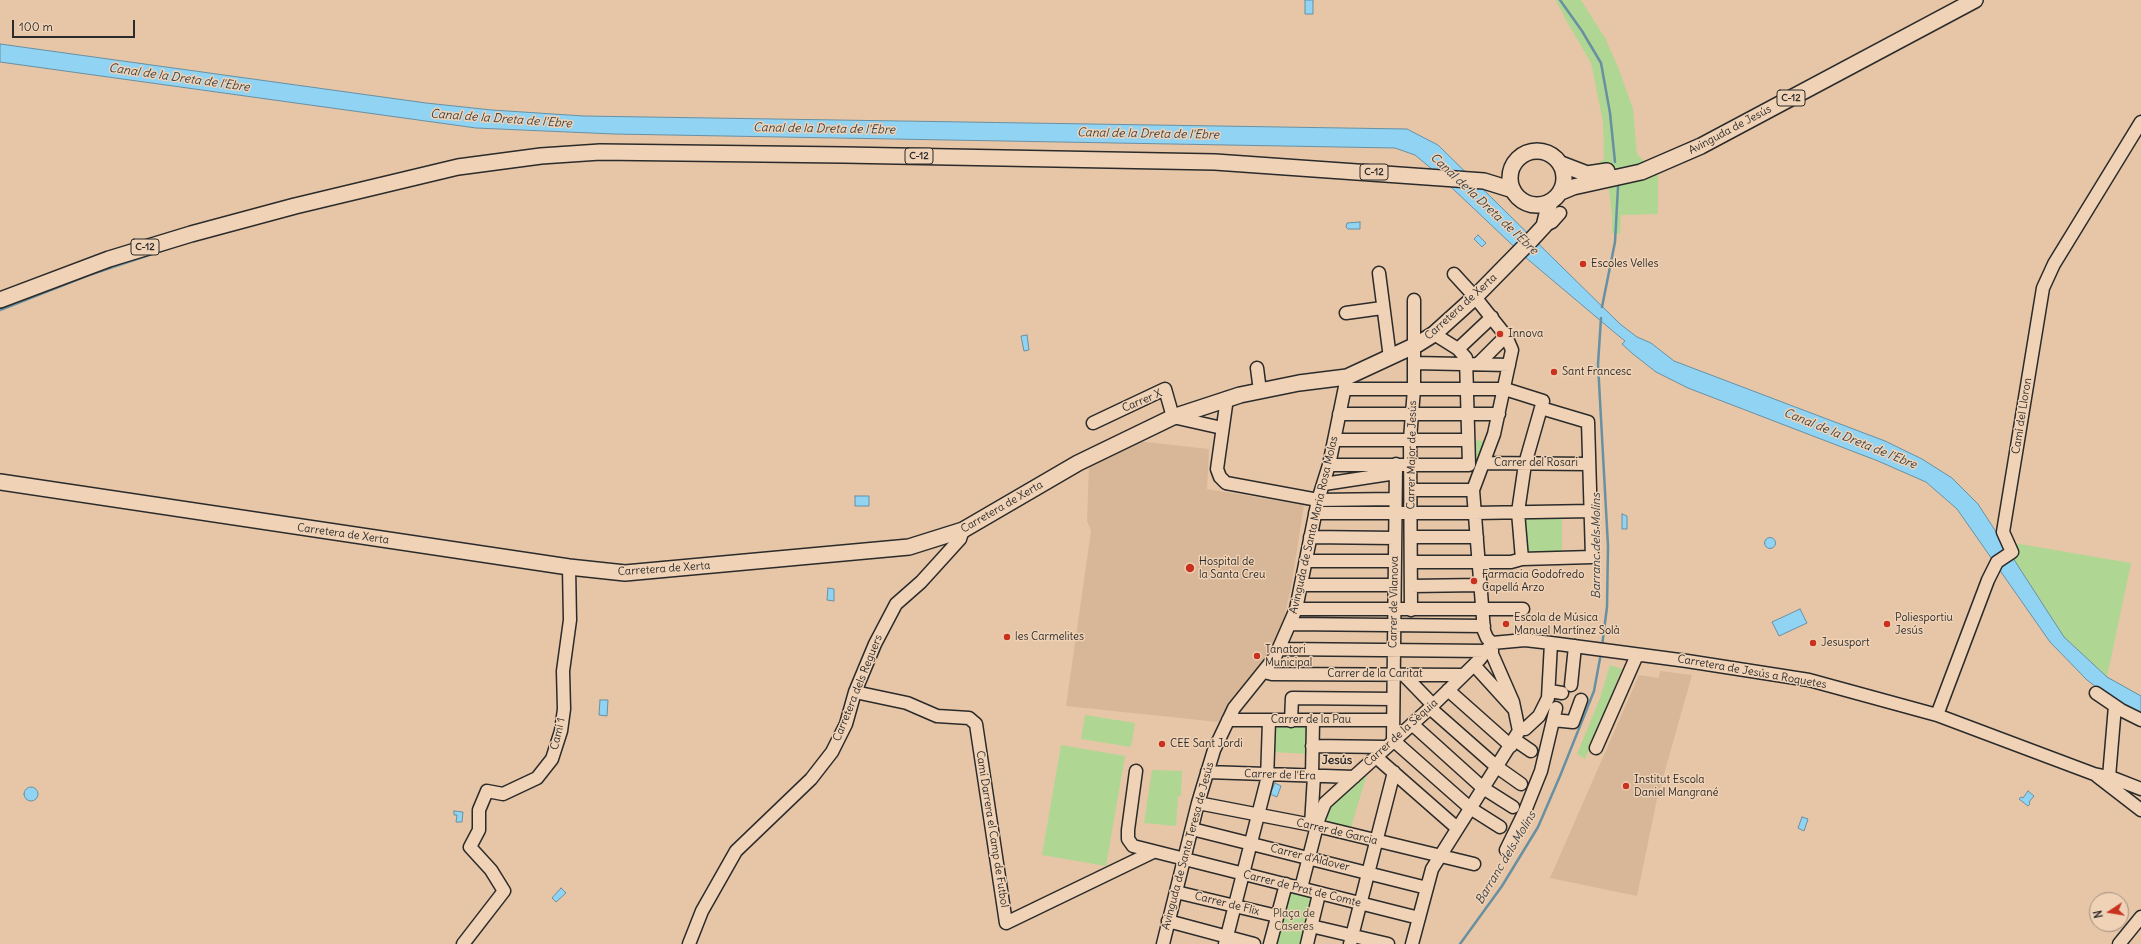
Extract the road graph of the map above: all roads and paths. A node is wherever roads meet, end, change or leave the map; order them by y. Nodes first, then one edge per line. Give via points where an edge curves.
1 (1955, 0) edge
2 (1974, 0) edge
3 (2141, 122) edge
4 (1561, 164) junction
5 (1513, 166) junction
6 (1483, 181) junction
7 (1512, 190) junction
8 (1528, 204) junction
9 (1555, 204) junction
10 (1537, 230) junction
11 (1379, 273) dead end
12 (1454, 274) dead end
13 (1475, 297) junction
14 (0, 300) edge
15 (1414, 300) dead end
16 (1382, 308) junction
17 (1346, 313) dead end
18 (1492, 317) junction
19 (1434, 334) junction
20 (1506, 336) junction
21 (1414, 346) junction
22 (1458, 349) junction
23 (1390, 358) junction
24 (1414, 363) junction
25 (1472, 364) junction
26 (1509, 365) junction
27 (1257, 368) dead end
28 (1346, 383) junction
29 (1414, 389) junction
30 (1467, 389) junction
31 (1505, 389) junction
32 (1260, 391) junction
33 (1227, 398) junction
34 (1541, 408) junction
35 (1340, 414) junction
36 (1468, 414) junction
37 (1498, 414) junction
38 (1411, 415) junction
39 (1173, 417) junction
40 (1093, 422) dead end
41 (1222, 428) junction
42 (1410, 439) junction
43 (1334, 440) junction
44 (1468, 440) junction
45 (1483, 463) junction
46 (1410, 464) junction
47 (1525, 464) junction
48 (1589, 464) junction
49 (1329, 465) junction
50 (1396, 469) junction
51 (0, 482) edge
52 (1324, 484) junction
53 (1411, 490) junction
54 (1473, 490) junction
55 (1395, 499) junction
56 (1318, 500) junction
57 (1591, 511) junction
58 (1411, 512) junction
59 (1518, 512) junction
60 (1315, 513) junction
61 (1395, 513) junction
62 (1476, 513) junction
63 (963, 530) junction
64 (1310, 537) junction
65 (1410, 537) junction
66 (1477, 537) junction
67 (1395, 538) junction
68 (1522, 559) junction
69 (1306, 561) junction
70 (1394, 561) junction
71 (1478, 561) junction
72 (1412, 562) junction
73 (569, 567) junction
74 (1301, 585) junction
75 (1394, 585) junction
76 (1480, 585) junction
77 (1411, 586) junction
78 (1296, 609) junction
79 (1482, 609) junction
80 (1523, 609) dead end
81 (1394, 610) junction
82 (1411, 610) junction
83 (1290, 624) junction
84 (1394, 625) junction
85 (1484, 626) junction
86 (1551, 643) junction
87 (1575, 646) junction
88 (1489, 647) junction
89 (1279, 649) junction
90 (1393, 650) junction
91 (1637, 655) junction
92 (1474, 664) junction
93 (1266, 670) junction
94 (1398, 675) junction
95 (1463, 675) junction
96 (1448, 690) junction
97 (855, 692) junction
98 (1550, 692) junction
99 (2096, 694) dead end
100 (1393, 699) junction
101 (1581, 700) dead end
102 (2115, 706) junction
103 (1432, 707) junction
104 (1515, 710) junction
105 (1936, 715) junction
106 (1228, 720) junction
107 (1291, 720) junction
108 (1313, 720) junction
109 (1393, 720) junction
110 (2141, 720) edge
111 (1269, 721) junction
112 (1412, 724) junction
113 (1525, 728) dead end
114 (1513, 743) junction
115 (1390, 744) junction
116 (1312, 746) junction
117 (1596, 748) dead end
118 (1531, 751) dead end
119 (1376, 757) junction
120 (1497, 767) junction
121 (1136, 772) dead end
122 (1207, 772) junction
123 (1394, 772) junction
124 (2094, 774) junction
125 (1268, 775) junction
126 (1313, 776) junction
127 (1354, 777) junction
128 (2110, 777) junction
129 (1521, 784) dead end
130 (1483, 788) junction
131 (2141, 789) edge
132 (1198, 803) junction
133 (1513, 807) dead end
134 (1470, 808) junction
135 (2141, 810) edge
136 (1258, 815) junction
137 (1314, 826) junction
138 (1500, 827) dead end
139 (1457, 828) junction
140 (1192, 829) junction
141 (1376, 840) junction
142 (1251, 844) junction
143 (1506, 850) dead end
144 (1153, 852) junction
145 (1438, 856) junction
146 (1184, 858) junction
147 (1309, 858) junction
148 (1474, 864) dead end
149 (1368, 873) junction
150 (1244, 874) junction
151 (1286, 884) junction
152 (1301, 888) junction
153 (1427, 888) junction
154 (1176, 892) junction
155 (1319, 894) junction
156 (1360, 904) junction
157 (1235, 906) junction
158 (1277, 916) junction
159 (2141, 917) edge
160 (1419, 918) junction
161 (1168, 921) junction
162 (1311, 926) junction
163 (1226, 940) edge
164 (1351, 940) edge
165 (463, 944) edge
166 (688, 944) edge
167 (1162, 944) edge
168 (1254, 944) edge
169 (1270, 944) edge
170 (1307, 944) edge
171 (1388, 944) edge
172 (1412, 944) edge
173 (2119, 944) edge

1 - 4 main road, Avinguda de Jesús / C-12 via 1720,127 1654,159 1597,173 1580,172
2 - 9 main road, Avinguda de Jesús / C-12 via 1701,146 1641,172 1573,187
3 - 105 street, Camí del Lloron via 2054,264 2043,288 2003,532 2012,552 1996,562
4 - 5 main road, C-12 via 1550,154 1535,151 1522,156
4 - 9 main road via 1564,178
5 - 6 main road, C-12
5 - 7 main road via 1510,178
6 - 7 main road, C-12
6 - 14 main road, C-12 via 1215,162 600,152 541,156 458,167 294,206 109,259
7 - 8 main road, C-12
8 - 9 main road, C-12
8 - 10 main road
9 - 10 main road
10 - 13 main road, Carretera de Xerta via 1520,252
11 - 16 street
12 - 13 street
13 - 18 street
13 - 19 main road, Carretera de Xerta
15 - 21 street, Carrer Major de Jesús
16 - 17 street
16 - 23 street
18 - 20 street
18 - 22 street
19 - 21 main road, Carretera de Xerta
19 - 22 street
20 - 25 street
20 - 26 street via 1512,350
21 - 23 main road, Carretera de Xerta
21 - 24 street, Carrer Major de Jesús
22 - 25 street
23 - 28 main road, Carretera de Xerta
24 - 25 street
24 - 29 street, Carrer Major de Jesús
25 - 26 street
25 - 30 street
26 - 31 street
27 - 32 street
28 - 29 street
28 - 32 main road, Carretera de Xerta via 1299,383
28 - 35 street, Avinguda de Santa Maria Rosa Molas
29 - 30 street
29 - 38 street, Carrer Major de Jesús
30 - 31 street
30 - 36 street
31 - 34 street via 1543,401
31 - 37 street
32 - 33 main road, Carretera de Xerta
33 - 39 main road, Carretera de Xerta
33 - 41 street
34 - 47 street
34 - 48 street via 1588,422
35 - 38 street
35 - 43 street, Avinguda de Santa Maria Rosa Molas
36 - 37 street
36 - 38 street
36 - 44 street
37 - 45 street via 1494,434
38 - 42 street, Carrer Major de Jesús
39 - 40 street, Carrer X via 1165,389
39 - 41 street
39 - 63 main road, Carretera de Xerta via 1078,463
41 - 56 street via 1218,473 1226,483
42 - 43 street
42 - 44 street
42 - 46 street, Carrer Major de Jesús
43 - 49 street, Avinguda de Santa Maria Rosa Molas
44 - 46 street via 1468,465
45 - 47 street, Carrer del Rosari
45 - 54 street
46 - 50 street
46 - 53 street, Carrer Major de Jesús
47 - 48 street, Carrer del Rosari
47 - 59 street
48 - 57 street
49 - 50 street
49 - 52 street, Avinguda de Santa Maria Rosa Molas
50 - 52 street
50 - 55 street, Carrer de Vilanova
51 - 73 main road, Carretera de Xerta
52 - 56 street, Avinguda de Santa Maria Rosa Molas
53 - 54 street
53 - 58 street, Carrer Major de Jesús
54 - 62 street
55 - 56 street
55 - 61 street, Carrer de Vilanova
56 - 60 street, Avinguda de Santa Maria Rosa Molas
57 - 59 street
57 - 68 street via 1592,557
58 - 61 street
58 - 62 street
58 - 65 street, Carrer Major de Jesús
59 - 62 street
59 - 68 street
60 - 61 street
60 - 64 street, Avinguda de Santa Maria Rosa Molas
61 - 67 street, Carrer de Vilanova
62 - 66 street
63 - 73 main road, Carretera de Xerta via 909,547 625,573
63 - 97 street, Carretera dels Reguers via 960,539 922,582 896,604 885,622
64 - 67 street
64 - 69 street, Avinguda de Santa Maria Rosa Molas
65 - 66 street
65 - 72 street, Carrer Major de Jesús
66 - 71 street
67 - 70 street, Carrer de Vilanova
68 - 71 street via 1511,562
69 - 70 street
69 - 74 street, Avinguda de Santa Maria Rosa Molas
70 - 75 street, Carrer de Vilanova
71 - 72 street
71 - 76 street
72 - 77 street, Carrer Major de Jesús
73 - 165 street, Camí 1 via 570,620 563,670 564,709 561,731 552,758 537,778 503,794 487,791 480,810 479,830 470,847 491,870 504,891
74 - 75 street
74 - 78 street, Avinguda de Santa Maria Rosa Molas
75 - 81 street, Carrer de Vilanova
76 - 77 street
76 - 79 street
77 - 82 street, Carrer Major de Jesús
78 - 81 street
78 - 83 street, Avinguda de Santa Maria Rosa Molas
79 - 80 street
79 - 82 street
79 - 85 street
81 - 82 street
81 - 84 street, Carrer de Vilanova
83 - 84 street
83 - 89 street, Avinguda de Santa Maria Rosa Molas
84 - 85 street
84 - 90 street, Carrer de Vilanova
85 - 88 street
86 - 87 street, Carretera de Jesús a Roquetes
86 - 88 street, Carretera de Jesús a Roquetes via 1525,640
86 - 98 street
87 - 91 street, Carretera de Jesús a Roquetes
87 - 98 street via 1567,689
88 - 90 street, Carretera de Jesús a Roquetes
88 - 92 street, Carrer de la Sèquia
88 - 104 street
89 - 90 street, Carretera de Jesús a Roquetes
89 - 93 street, Avinguda de Santa Maria Rosa Molas
90 - 94 street, Carrer de Vilanova
91 - 105 street, Carretera de Jesús a Roquetes via 1809,680
91 - 117 street
92 - 95 street, Carrer de la Sèquia
92 - 104 street
93 - 94 street, Carrer de la Caritat via 1272,674
93 - 106 street, Avinguda de Santa Teresa de Jesús via 1242,697
94 - 95 street, Carrer de la Caritat
94 - 100 street, Carrer de Vilanova
94 - 103 street
95 - 96 street, Carrer de la Sèquia
96 - 103 street, Carrer de la Sèquia
96 - 114 street
97 - 144 street, Camí Darrera el Camp de Futbol via 907,703 937,716 969,718 976,724 1006,923
97 - 166 street, Carretera dels Reguers via 846,724 832,752 811,779 736,852 702,911
98 - 113 street via 1539,716
99 - 102 street
100 - 107 street via 1292,698
100 - 109 street, Carrer de Vilanova
101 - 143 street via 1573,722 1555,714 1541,770
102 - 110 street
102 - 128 street
103 - 112 street, Carrer de la Sèquia
103 - 120 street
104 - 114 street via 1519,731
105 - 124 street, Carretera de Jesús a Roquetes
106 - 111 street, Carrer de la Pau
106 - 122 street, Avinguda de Santa Teresa de Jesús
107 - 108 street, Carrer de la Pau
107 - 111 street, Carrer de la Pau
108 - 109 street, Carrer de la Pau
108 - 116 street
109 - 115 street, Carrer de Vilanova
111 - 125 street
112 - 115 street, Carrer de la Sèquia
112 - 130 street
114 - 118 street
114 - 120 street
115 - 116 street
115 - 119 street, Carrer de la Sèquia
115 - 134 street
116 - 126 street
119 - 123 street
119 - 127 street, Carrer de la Sèquia
120 - 129 street
120 - 130 street
121 - 144 street, Carrer de Prat de Comte via 1128,839 1133,846
122 - 125 street, Carrer de l'Era
122 - 132 street, Avinguda de Santa Teresa de Jesús
123 - 139 street
123 - 141 street
124 - 128 street
124 - 135 street
125 - 126 street, Carrer de l'Era
125 - 136 street
126 - 127 street, Carrer de l'Era
126 - 137 street
127 - 137 street, Carrer de la Sèquia via 1326,803
128 - 131 street
130 - 133 street
130 - 134 street
132 - 136 street, Carrer de Garcia
132 - 140 street, Avinguda de Santa Teresa de Jesús
134 - 138 street
134 - 139 street
136 - 137 street, Carrer de Garcia
136 - 142 street
137 - 141 street, Carrer de Garcia
137 - 147 street
139 - 145 street
140 - 142 street, Carrer d'Aldover
140 - 146 street, Avinguda de Santa Teresa de Jesús
141 - 145 street, Carrer de Garcia
141 - 149 street
142 - 147 street, Carrer d'Aldover
142 - 150 street
144 - 146 street, Carrer de Prat de Comte
145 - 148 street, Carrer de Garcia
145 - 153 street
146 - 150 street, Carrer de Prat de Comte
146 - 154 street, Avinguda de Santa Teresa de Jesús
147 - 149 street, Carrer d'Aldover
147 - 152 street
149 - 153 street, Carrer d'Aldover
149 - 156 street
150 - 151 street, Carrer de Prat de Comte
150 - 157 street
151 - 152 street, Carrer de Prat de Comte
151 - 158 street
152 - 155 street, Carrer de Prat de Comte
153 - 160 street
154 - 157 street, Carrer de Flix
154 - 161 street, Avinguda de Santa Teresa de Jesús
155 - 156 street, Carrer de Prat de Comte
155 - 162 street
156 - 160 street, Carrer de Prat de Comte
156 - 164 street
157 - 158 street, Carrer de Flix
157 - 163 street
158 - 169 street
159 - 173 street
160 - 172 street
161 - 163 street
161 - 167 street, Avinguda de Santa Teresa de Jesús
162 - 164 street
162 - 170 street
163 - 168 street
164 - 171 street

